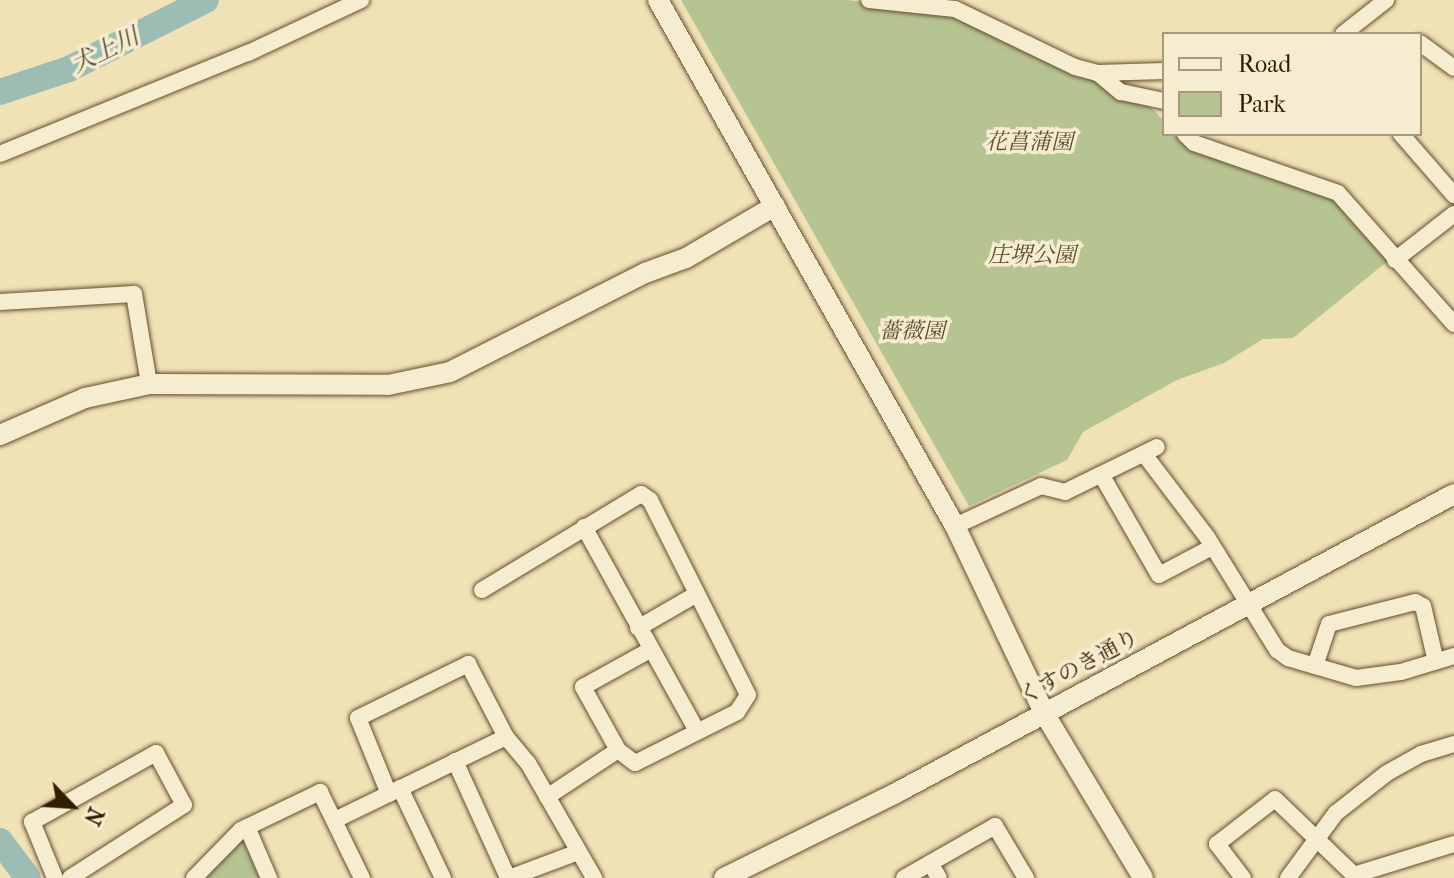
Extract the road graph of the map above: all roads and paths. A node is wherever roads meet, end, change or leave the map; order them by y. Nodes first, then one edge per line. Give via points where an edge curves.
1 (361, 0) edge
2 (658, 0) edge
3 (869, 0) edge
4 (1386, 0) edge
5 (1346, 32) edge
6 (1422, 44) edge
7 (1454, 68) edge
8 (1162, 71) edge
9 (1098, 73) junction
10 (1158, 101) edge
11 (1187, 136) edge
12 (1403, 136) edge
13 (0, 154) edge
14 (1454, 195) edge
15 (775, 206) junction
16 (1454, 214) edge
17 (1395, 260) junction
18 (0, 302) edge
19 (1454, 324) edge
20 (149, 384) junction
21 (0, 435) edge
22 (1102, 476) junction
23 (1454, 494) edge
24 (955, 526) junction
25 (584, 527) junction
26 (1212, 547) junction
27 (482, 590) dead end
28 (697, 594) junction
29 (1248, 604) junction
30 (638, 628) junction
31 (650, 650) junction
32 (1454, 656) edge
33 (1436, 662) junction
34 (1315, 666) junction
35 (1044, 713) junction
36 (697, 731) junction
37 (506, 737) junction
38 (1454, 744) edge
39 (618, 750) junction
40 (455, 761) junction
41 (394, 791) junction
42 (547, 797) junction
43 (335, 820) junction
44 (247, 827) junction
45 (1314, 836) junction
46 (1454, 844) edge
47 (578, 852) junction
48 (930, 863) junction
49 (55, 878) edge
50 (70, 878) edge
51 (194, 878) edge
52 (269, 878) edge
53 (362, 878) edge
54 (443, 878) edge
55 (508, 878) edge
56 (594, 878) edge
57 (726, 878) edge
58 (904, 878) edge
59 (939, 878) edge
60 (1026, 878) edge
61 (1143, 878) edge
62 (1243, 878) edge
63 (1288, 878) edge

1 - 13 street via 248,53
2 - 15 street
3 - 9 street via 955,9
4 - 5 street
6 - 7 street
8 - 9 street
9 - 10 street via 1121,92
11 - 17 street via 1194,143 1338,193
12 - 14 street
15 - 20 street via 686,258 645,273 450,372 388,385
15 - 24 street
16 - 17 street
17 - 19 street
18 - 20 street via 134,294
20 - 21 street via 85,398
22 - 24 street via 1065,492 1041,486
22 - 26 street via 1150,450
22 - 26 street via 1159,575
23 - 29 street, くすのき通り
24 - 35 street
25 - 27 street
25 - 28 street via 641,494 650,500
25 - 30 street
26 - 29 street
28 - 30 street
28 - 36 street via 748,695 737,712
29 - 34 street via 1277,650
29 - 35 street, くすのき通り
30 - 31 street
31 - 36 street
31 - 39 street via 583,687
32 - 33 street
33 - 34 street via 1356,678
33 - 34 street via 1423,606 1415,602 1329,624
35 - 57 street, くすのき通り
35 - 61 street
36 - 39 street via 635,763
37 - 40 street
37 - 41 street via 468,664 358,718
37 - 42 street
38 - 45 street via 1387,773
39 - 42 street
40 - 41 street
40 - 55 street
41 - 43 street
41 - 54 street
42 - 47 street
43 - 44 street via 320,792
43 - 53 street
44 - 51 street
44 - 52 street
45 - 46 street via 1354,875
45 - 62 street via 1275,799 1217,844
45 - 63 street
47 - 55 street
47 - 56 street
48 - 58 street
48 - 59 street
48 - 60 street via 995,826
49 - 50 street via 32,822 156,753 184,805

